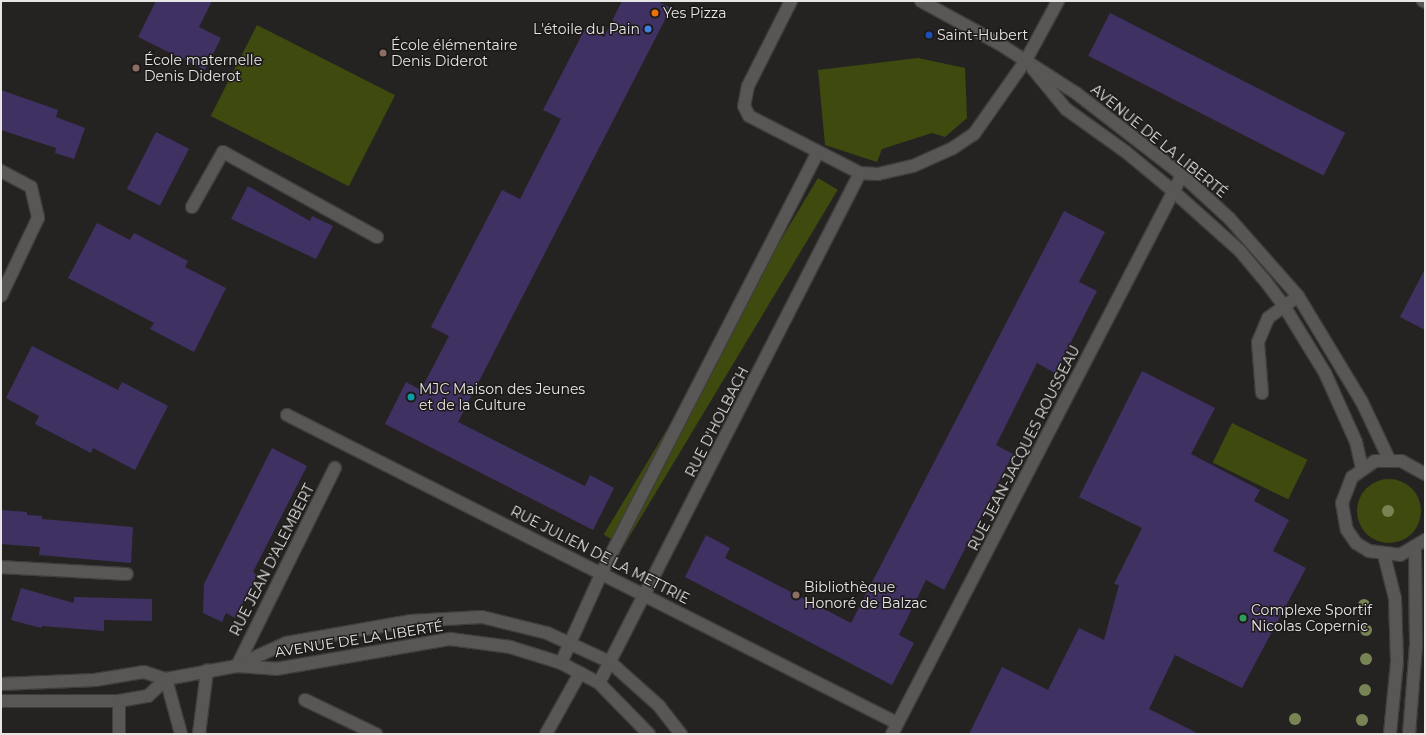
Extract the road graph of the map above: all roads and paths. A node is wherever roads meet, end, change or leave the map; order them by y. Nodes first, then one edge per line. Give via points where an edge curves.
1 (791, 1) edge
2 (921, 1) edge
3 (1058, 1) edge
4 (1026, 60) junction
5 (817, 154) junction
6 (1, 171) edge
7 (860, 173) junction
8 (1182, 175) junction
9 (1173, 191) junction
10 (192, 207) dead end
11 (377, 237) dead end
12 (1, 296) edge
13 (1298, 296) junction
14 (1284, 306) junction
15 (1262, 393) dead end
16 (287, 415) dead end
17 (1389, 459) junction
18 (335, 468) dead end
19 (1362, 468) junction
20 (1425, 474) edge
21 (1425, 540) edge
22 (1415, 549) junction
23 (1384, 555) junction
24 (1, 567) edge
25 (602, 572) junction
26 (126, 574) dead end
27 (645, 594) junction
28 (570, 642) junction
29 (610, 662) junction
30 (560, 663) junction
31 (237, 666) junction
32 (207, 671) junction
33 (580, 673) junction
34 (166, 679) junction
35 (598, 683) junction
36 (1, 684) edge
37 (1420, 693) edge
38 (305, 700) dead end
39 (1, 701) edge
40 (119, 701) junction
41 (897, 723) junction
42 (119, 734) edge
43 (181, 734) edge
44 (200, 734) edge
45 (376, 734) edge
46 (546, 734) edge
47 (649, 734) edge
48 (681, 734) edge
49 (892, 734) edge
50 (1390, 734) edge
51 (1409, 734) edge

1 - 5 street via 748,86 744,106 748,116
2 - 4 street, AVENUE DE LA LIBERTÉ
3 - 4 street
4 - 7 street via 974,134 953,148 897,172
4 - 8 street, AVENUE DE LA LIBERTÉ via 1076,94
4 - 9 street, AVENUE DE LA LIBERTÉ via 1066,109 1126,152
5 - 7 street
5 - 25 street
6 - 12 street via 31,187 38,218
7 - 27 street, RUE D'HOLBACH
8 - 9 street, RUE JEAN-JACQUES ROUSSEAU
8 - 13 street, AVENUE DE LA LIBERTÉ via 1256,245
9 - 14 street, AVENUE DE LA LIBERTÉ via 1240,251
9 - 41 street, RUE JEAN-JACQUES ROUSSEAU
10 - 11 street via 223,152
13 - 14 street
13 - 17 street, AVENUE DE LA LIBERTÉ via 1362,402
14 - 15 street via 1268,318 1258,342
14 - 19 street, AVENUE DE LA LIBERTÉ via 1342,407 1356,442
16 - 25 street, RUE JULIEN DE LA METTRIE
17 - 19 street
17 - 20 street via 1415,466
18 - 31 street, RUE JEAN D'ALEMBERT
19 - 23 street via 1345,489 1342,517 1356,543 1369,551
21 - 22 street
22 - 23 street via 1400,555
22 - 37 street
23 - 50 street via 1395,598 1396,662
24 - 26 street
25 - 27 street, RUE JULIEN DE LA METTRIE
25 - 28 street
27 - 29 street, RUE D'HOLBACH
27 - 41 street, RUE JULIEN DE LA METTRIE
28 - 29 street, AVENUE DE LA LIBERTÉ
28 - 30 street
28 - 31 street, AVENUE DE LA LIBERTÉ via 512,623 482,617 453,616 286,643
29 - 35 street, RUE D'HOLBACH
29 - 48 street, AVENUE DE LA LIBERTÉ via 659,706
30 - 31 street, AVENUE DE LA LIBERTÉ via 510,647 450,639 276,669
30 - 33 street, AVENUE DE LA LIBERTÉ
31 - 32 street, AVENUE DE LA LIBERTÉ
32 - 34 street, AVENUE DE LA LIBERTÉ
32 - 44 street
33 - 35 street, AVENUE DE LA LIBERTÉ
33 - 46 street
34 - 36 street, AVENUE DE LA LIBERTÉ via 144,672 95,680
34 - 40 street via 148,696
34 - 43 street
35 - 47 street, AVENUE DE LA LIBERTÉ
37 - 51 street
38 - 45 street
39 - 40 street
40 - 42 street
41 - 49 street, RUE JEAN-JACQUES ROUSSEAU

